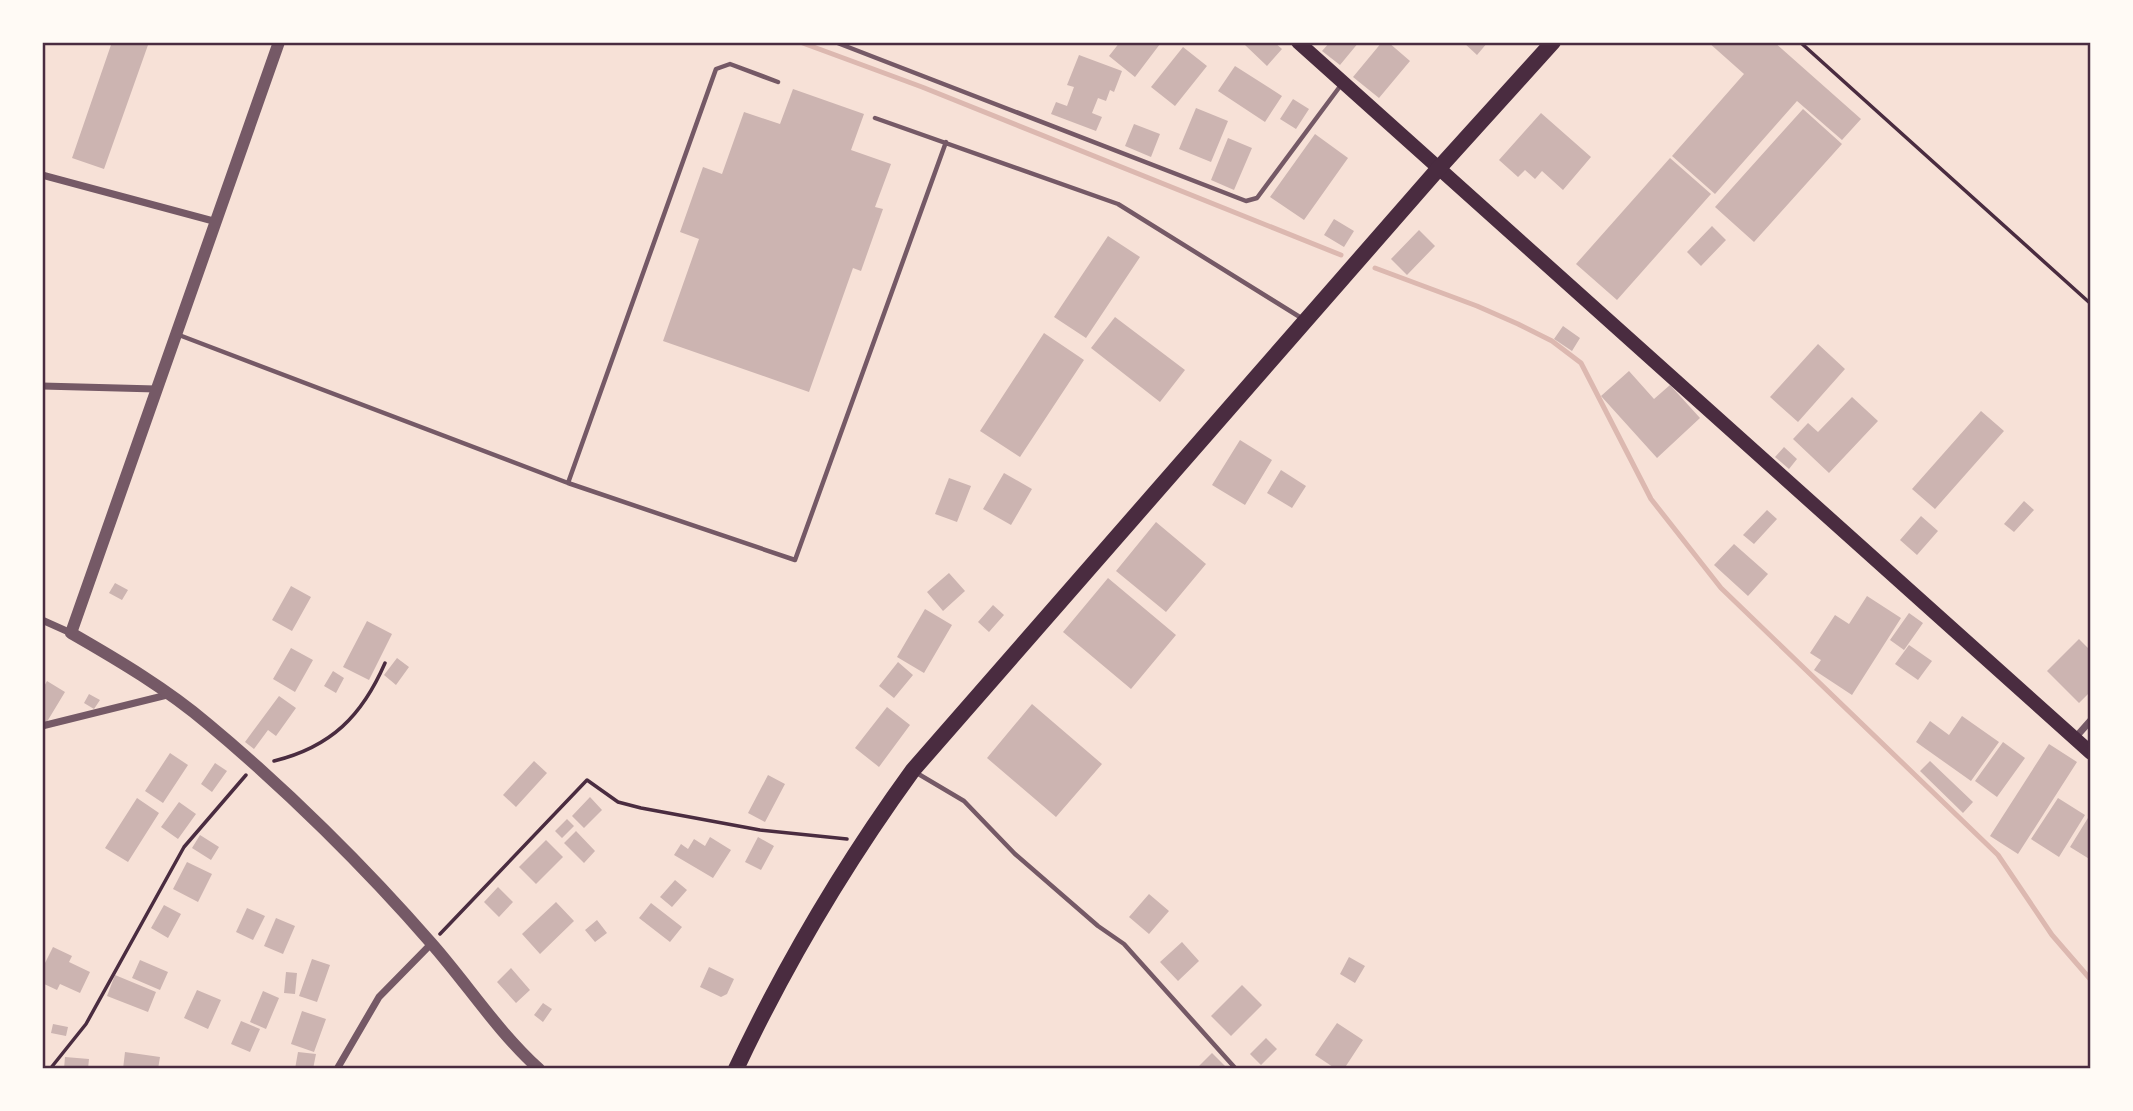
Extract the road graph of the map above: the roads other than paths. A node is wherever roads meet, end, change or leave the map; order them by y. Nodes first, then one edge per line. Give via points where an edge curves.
1 (279, 42) edge
2 (835, 42) edge
3 (1298, 42) edge
4 (1553, 42) edge
5 (778, 82) dead end
6 (1344, 82) junction
7 (875, 118) dead end
8 (946, 142) junction
9 (1439, 168) junction
10 (42, 175) edge
11 (217, 222) junction
12 (1306, 321) junction
13 (178, 334) junction
14 (42, 386) edge
15 (156, 389) junction
16 (568, 483) junction
17 (42, 620) edge
18 (71, 633) junction
19 (167, 695) junction
20 (2091, 720) edge
21 (42, 726) edge
22 (2075, 739) junction
23 (2091, 753) edge
24 (913, 770) junction
25 (432, 943) junction
26 (337, 1069) edge
27 (539, 1069) edge
28 (736, 1069) edge
29 (1236, 1069) edge

1 - 11 street
2 - 6 lane via 1246,201 1257,198
3 - 6 main road
4 - 9 highway
5 - 16 lane via 730,64 716,69
6 - 9 main road
7 - 8 lane
8 - 12 lane via 1118,204
8 - 16 lane via 795,559
9 - 12 highway
9 - 22 main road
10 - 11 street
11 - 13 street
12 - 24 highway
13 - 15 street
13 - 16 lane
14 - 15 street
15 - 18 street
17 - 18 street
18 - 19 street
19 - 21 street
19 - 25 street via 207,723 254,766
20 - 22 street
22 - 23 main road
24 - 28 highway via 810,923
24 - 29 lane via 964,801 1015,854 1124,944
25 - 26 street via 379,997
25 - 27 street via 519,1051

